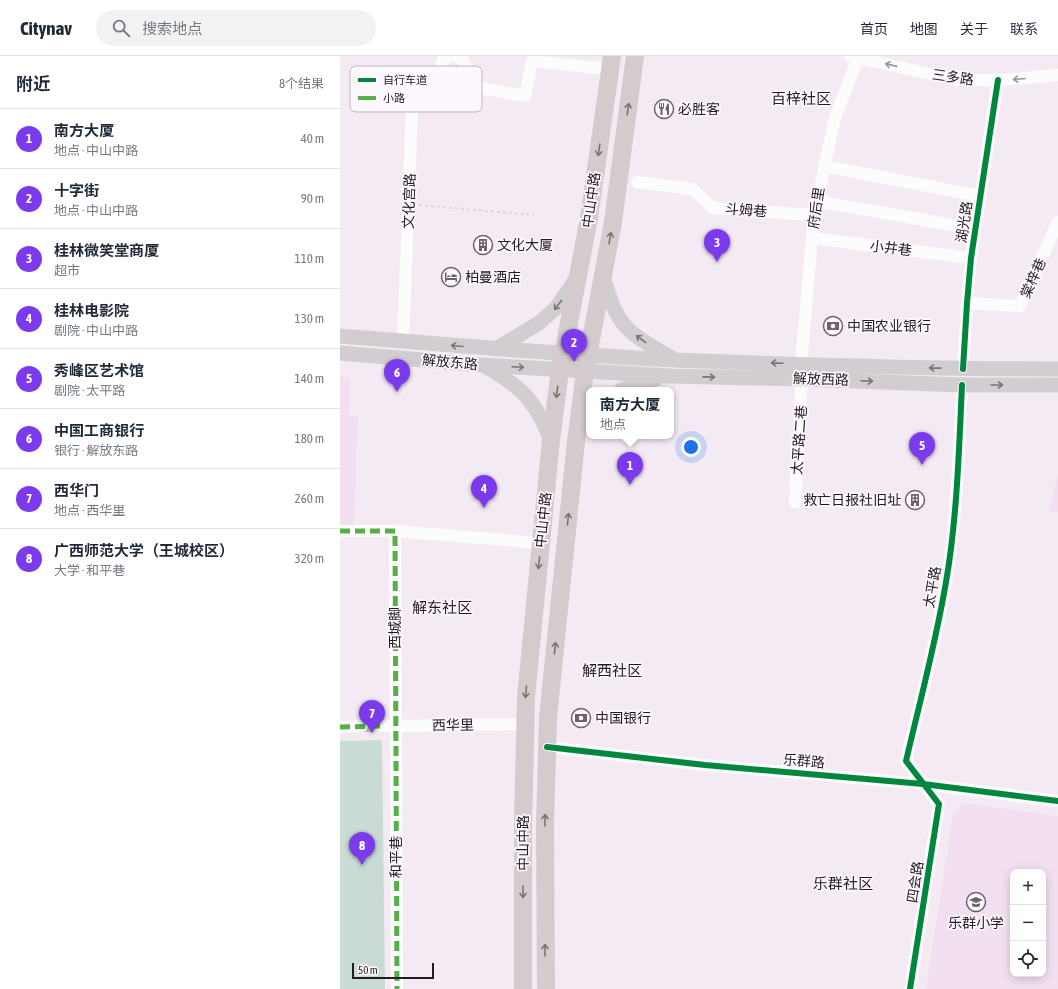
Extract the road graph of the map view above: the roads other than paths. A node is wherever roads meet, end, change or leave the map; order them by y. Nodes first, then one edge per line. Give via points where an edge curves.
1 (456, 56) edge
2 (612, 56) edge
3 (635, 56) edge
4 (854, 57) edge
5 (875, 59) edge
6 (442, 66) edge
7 (465, 66) edge
8 (597, 68) dead end
9 (1058, 75) edge
10 (998, 80) junction
11 (482, 89) edge
12 (412, 112) edge
13 (824, 166) junction
14 (637, 182) dead end
15 (980, 196) junction
16 (816, 201) junction
17 (814, 215) junction
18 (1058, 222) edge
19 (975, 229) junction
20 (812, 238) junction
21 (971, 258) junction
22 (580, 273) junction
23 (603, 277) junction
24 (967, 303) junction
25 (340, 336) edge
26 (403, 341) junction
27 (496, 349) junction
28 (340, 353) edge
29 (674, 360) junction
30 (562, 361) junction
31 (587, 363) junction
32 (482, 365) junction
33 (963, 369) junction
34 (1058, 369) edge
35 (802, 371) junction
36 (670, 376) junction
37 (962, 385) junction
38 (1058, 385) edge
39 (629, 387) edge
40 (586, 424) edge
41 (551, 440) junction
42 (576, 442) junction
43 (795, 502) dead end
44 (340, 531) edge
45 (395, 531) junction
46 (541, 543) junction
47 (524, 724) junction
48 (362, 726) tunnel mouth
49 (382, 726) tunnel mouth
50 (396, 726) junction
51 (340, 727) edge
52 (547, 747) junction
53 (923, 784) junction
54 (1058, 801) edge
55 (397, 989) edge
56 (523, 989) edge
57 (546, 989) edge
58 (910, 989) edge

1 - 6 street via 444,60
1 - 7 street
2 -> 22 highway, 中山中路
23 -> 3 highway, 中山中路 via 613,222
4 - 5 street, 三多路
4 - 13 street, 府后里 via 835,118
10 -> 5 street, 三多路 via 957,80
8 - 11 street via 532,61 526,96
9 -> 10 street, 三多路
10 - 15 street, 湖光路
12 - 26 street, 文化宫路
13 - 15 street
13 - 16 street, 府后里
14 - 17 street, 斗姆巷 via 692,189 713,208
15 - 19 street, 湖光路
16 - 17 street, 府后里
16 - 19 street
17 - 20 street, 府后里
18 - 24 street, 棠梓巷 via 1020,306
19 - 21 street, 湖光路
20 - 21 street, 小井巷
20 - 35 street, 府后里
21 - 24 street, 湖光路
22 -> 27 main road via 556,308 539,323
22 - 30 highway, 中山中路
29 -> 23 main road via 628,329 615,311
23 - 31 highway, 中山中路
24 - 33 street, 湖光路
25 - 26 main road, 解放东路
27 -> 26 main road, 解放东路
27 - 30 main road, 解放东路
28 - 32 main road, 解放东路
29 - 31 main road, 解放西路
35 -> 29 main road, 解放西路
30 - 31 main road
32 -> 30 main road, 解放东路
30 -> 41 highway, 中山中路
31 - 36 main road, 解放西路
31 - 42 highway, 中山中路
32 - 41 main road via 520,388 542,419
33 - 34 main road, 解放西路
33 -> 35 main road, 解放西路
36 -> 35 main road, 解放西路
35 -> 37 main road, 解放西路
35 - 43 street, 太平路二巷
36 - 39 main road
37 -> 38 main road, 解放西路
37 - 53 street, 太平路 via 955,505 946,581 936,636 906,761
40 - 42 main road
41 - 46 highway, 中山中路
52 -> 42 highway, 中山中路
44 - 45 street
45 - 46 street
45 - 50 street, 西城脚
46 -> 47 highway, 中山中路
47 - 50 street, 西华里
47 -> 56 highway, 中山中路
48 - 51 street
49 - 50 street, 西华里
50 - 55 street, 和平巷
52 - 53 street, 乐群路 via 705,765
57 -> 52 highway, 中山中路
53 - 54 street, 乐群路
53 - 58 street, 四会路 via 939,804

